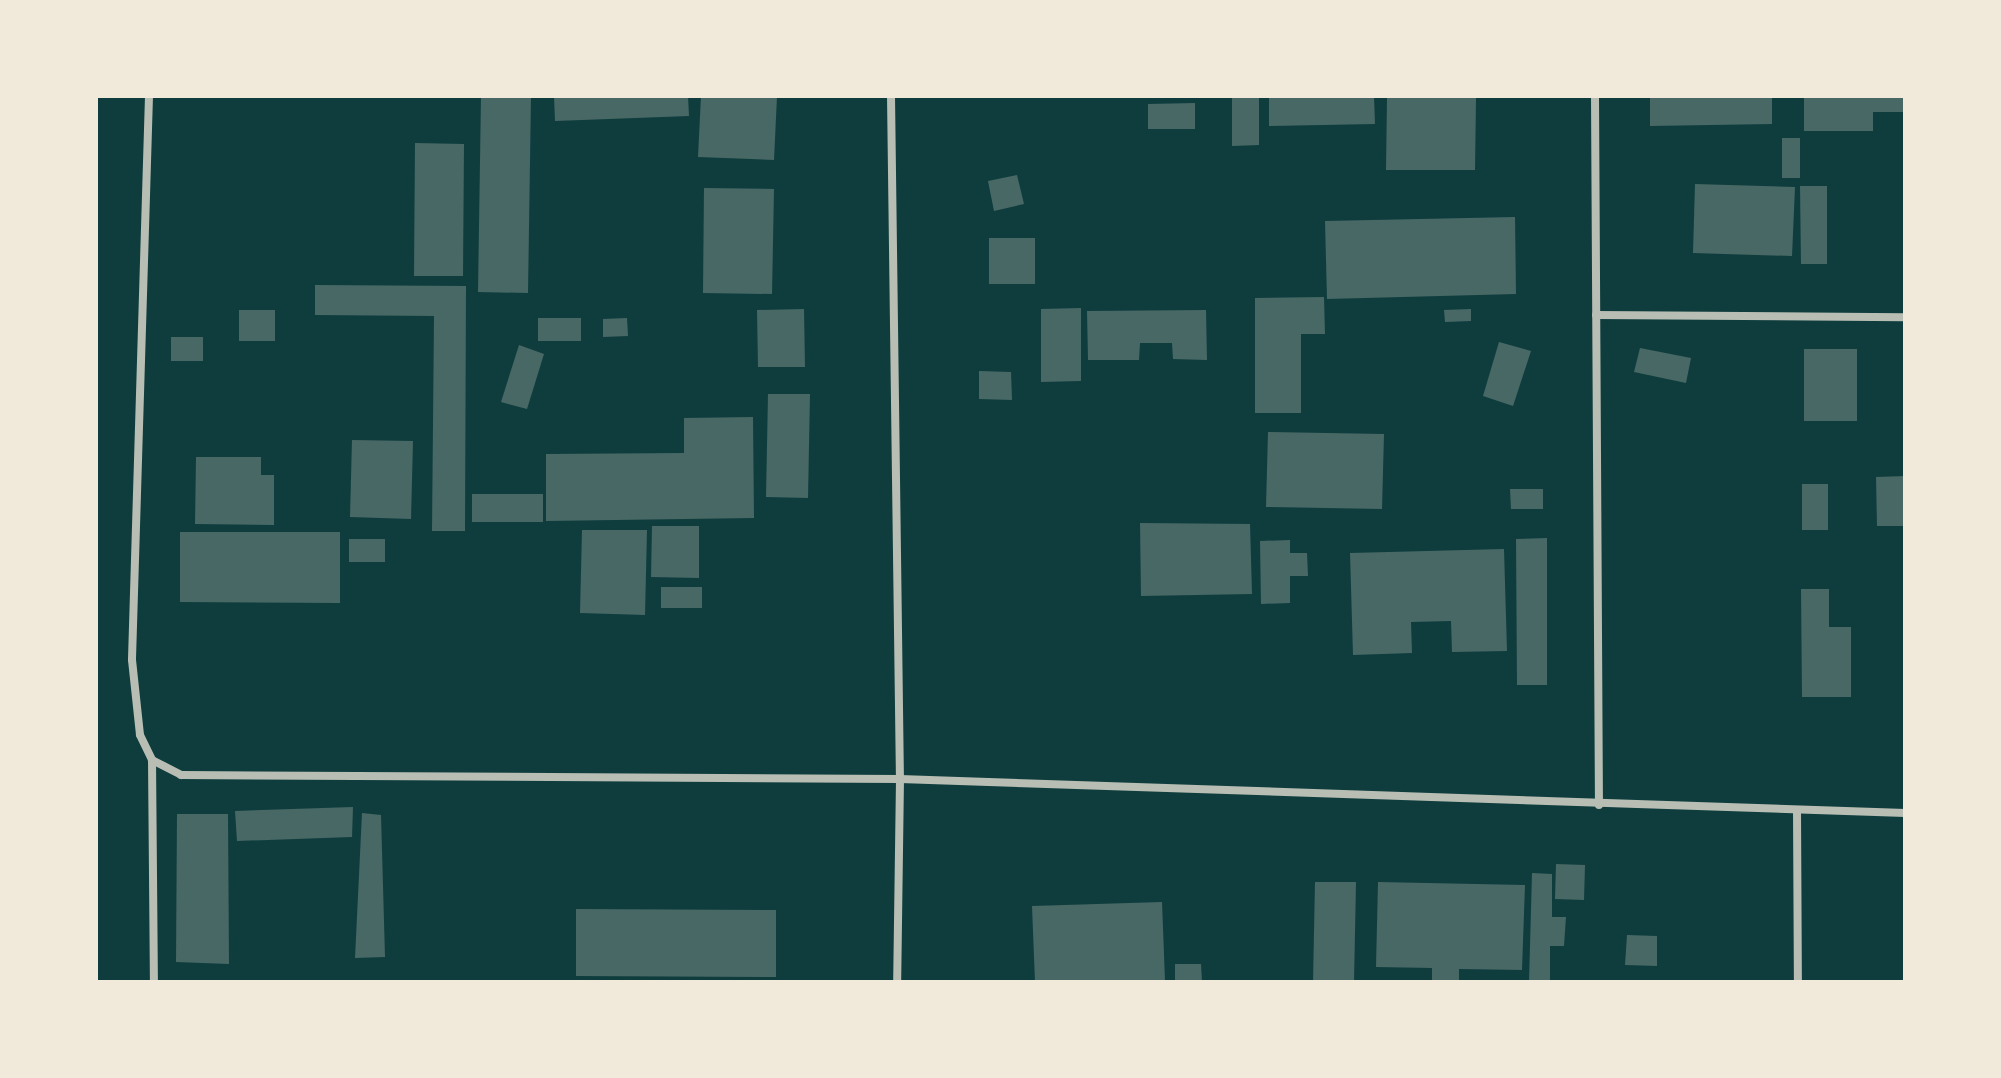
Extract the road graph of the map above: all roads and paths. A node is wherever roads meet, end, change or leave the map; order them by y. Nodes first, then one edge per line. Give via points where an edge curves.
1 (149, 96) edge
2 (891, 96) edge
3 (1595, 96) edge
4 (1596, 315) junction
5 (1905, 317) edge
6 (152, 760) junction
7 (900, 779) junction
8 (1599, 805) junction
9 (1797, 810) junction
10 (1905, 813) edge
11 (154, 982) edge
12 (897, 982) edge
13 (1798, 982) edge

1 - 6 street via 132,660 140,735
2 - 7 street
3 - 4 street
4 - 5 street
4 - 8 street
6 - 7 street via 181,775
6 - 11 street
7 - 8 street
7 - 12 street
8 - 9 street
9 - 10 street
9 - 13 street

